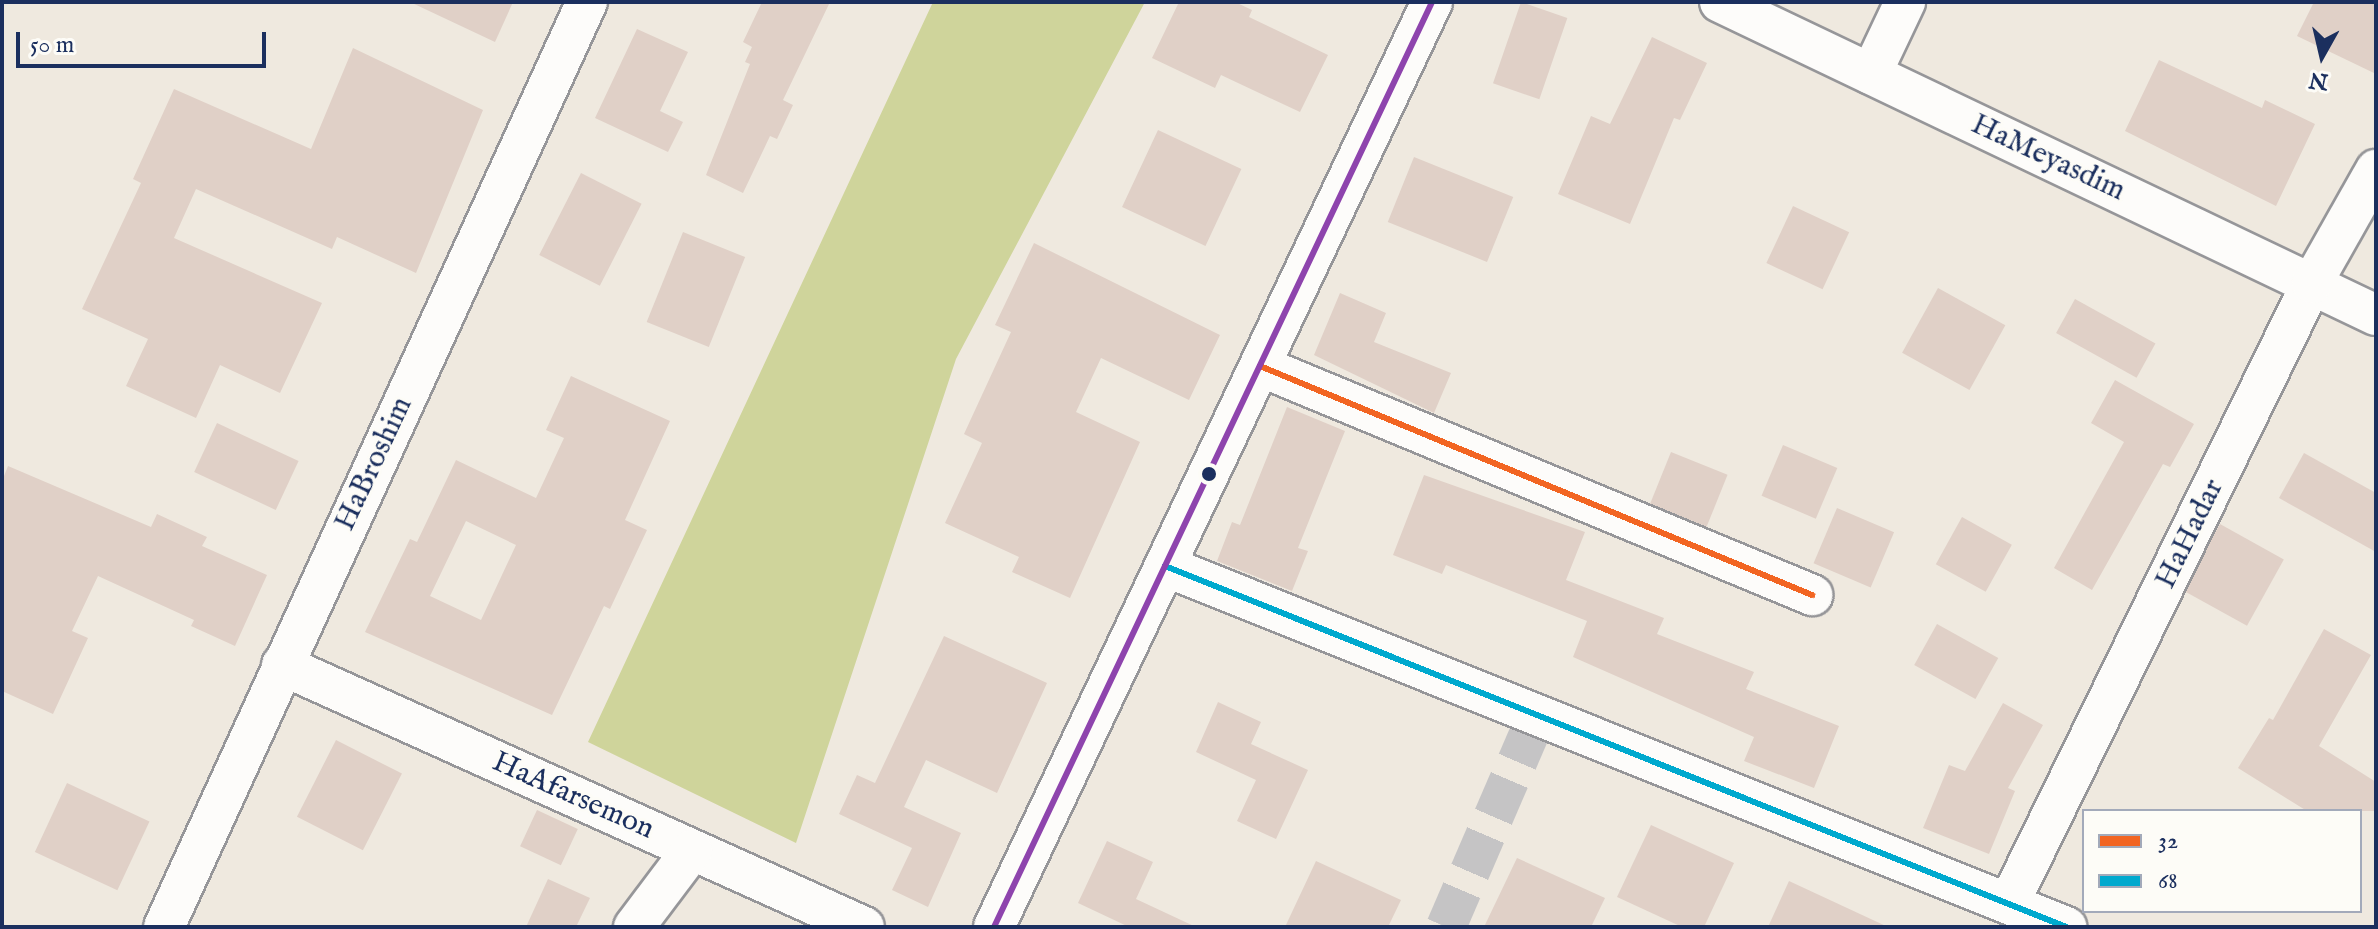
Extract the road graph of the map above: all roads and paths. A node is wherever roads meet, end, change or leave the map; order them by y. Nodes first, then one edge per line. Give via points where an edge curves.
1 (587, 2) edge
2 (1432, 2) edge
3 (1720, 2) edge
4 (1905, 2) edge
5 (1871, 74) junction
6 (2376, 170) edge
7 (2312, 283) junction
8 (2376, 315) edge
9 (1260, 366) junction
10 (1165, 566) junction
11 (1812, 595) dead end
12 (282, 665) junction
13 (692, 850) junction
14 (2010, 901) junction
15 (164, 927) edge
16 (634, 927) edge
17 (864, 927) edge
18 (994, 927) edge
19 (2066, 927) edge

1 - 12 street, HaBroshim
2 - 9 street
3 - 5 street, HaMeyasdim
4 - 5 street
5 - 7 street, HaMeyasdim
6 - 7 street, HaHadar
7 - 8 street, HaMeyasdim
7 - 14 street, HaHadar
9 - 10 street
9 - 11 street
10 - 14 street
10 - 18 street
12 - 13 street, HaAfarsemon
12 - 15 street, HaBroshim
13 - 16 street
13 - 17 street, HaAfarsemon
14 - 19 street

